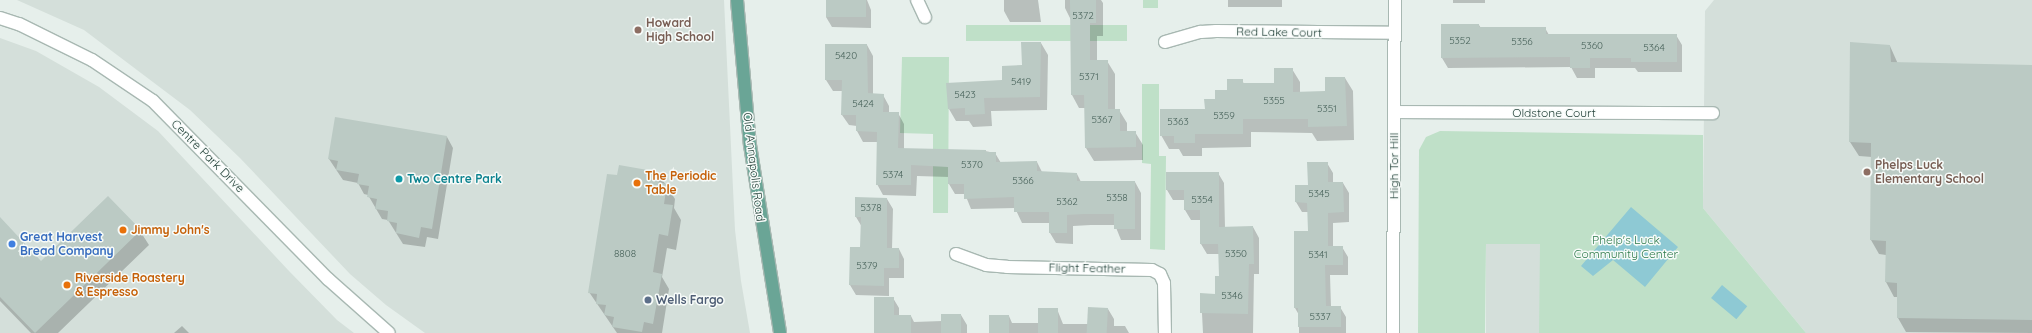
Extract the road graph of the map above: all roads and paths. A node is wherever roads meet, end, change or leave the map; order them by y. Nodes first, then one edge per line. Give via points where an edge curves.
1 (737, 0) edge
2 (916, 0) edge
3 (1396, 0) edge
4 (925, 17) dead end
5 (0, 18) edge
6 (1395, 33) junction
7 (1165, 42) dead end
8 (1394, 112) junction
9 (1713, 112) dead end
10 (956, 254) dead end
11 (389, 333) edge
12 (780, 333) edge
13 (1164, 333) edge
14 (1392, 333) edge

1 - 12 main road, Old Annapolis Road via 750,145
2 - 4 street
3 - 6 street, High Tor Hill
5 - 11 street, Centre Park Drive via 19,24 92,60 153,101 328,279
6 - 7 street, Red Lake Court via 1216,31 1200,32
6 - 8 street, High Tor Hill
8 - 9 street, Oldstone Court
8 - 14 street, High Tor Hill
10 - 13 street, Flight Feather via 986,265 1007,267 1152,270 1160,274 1164,283

